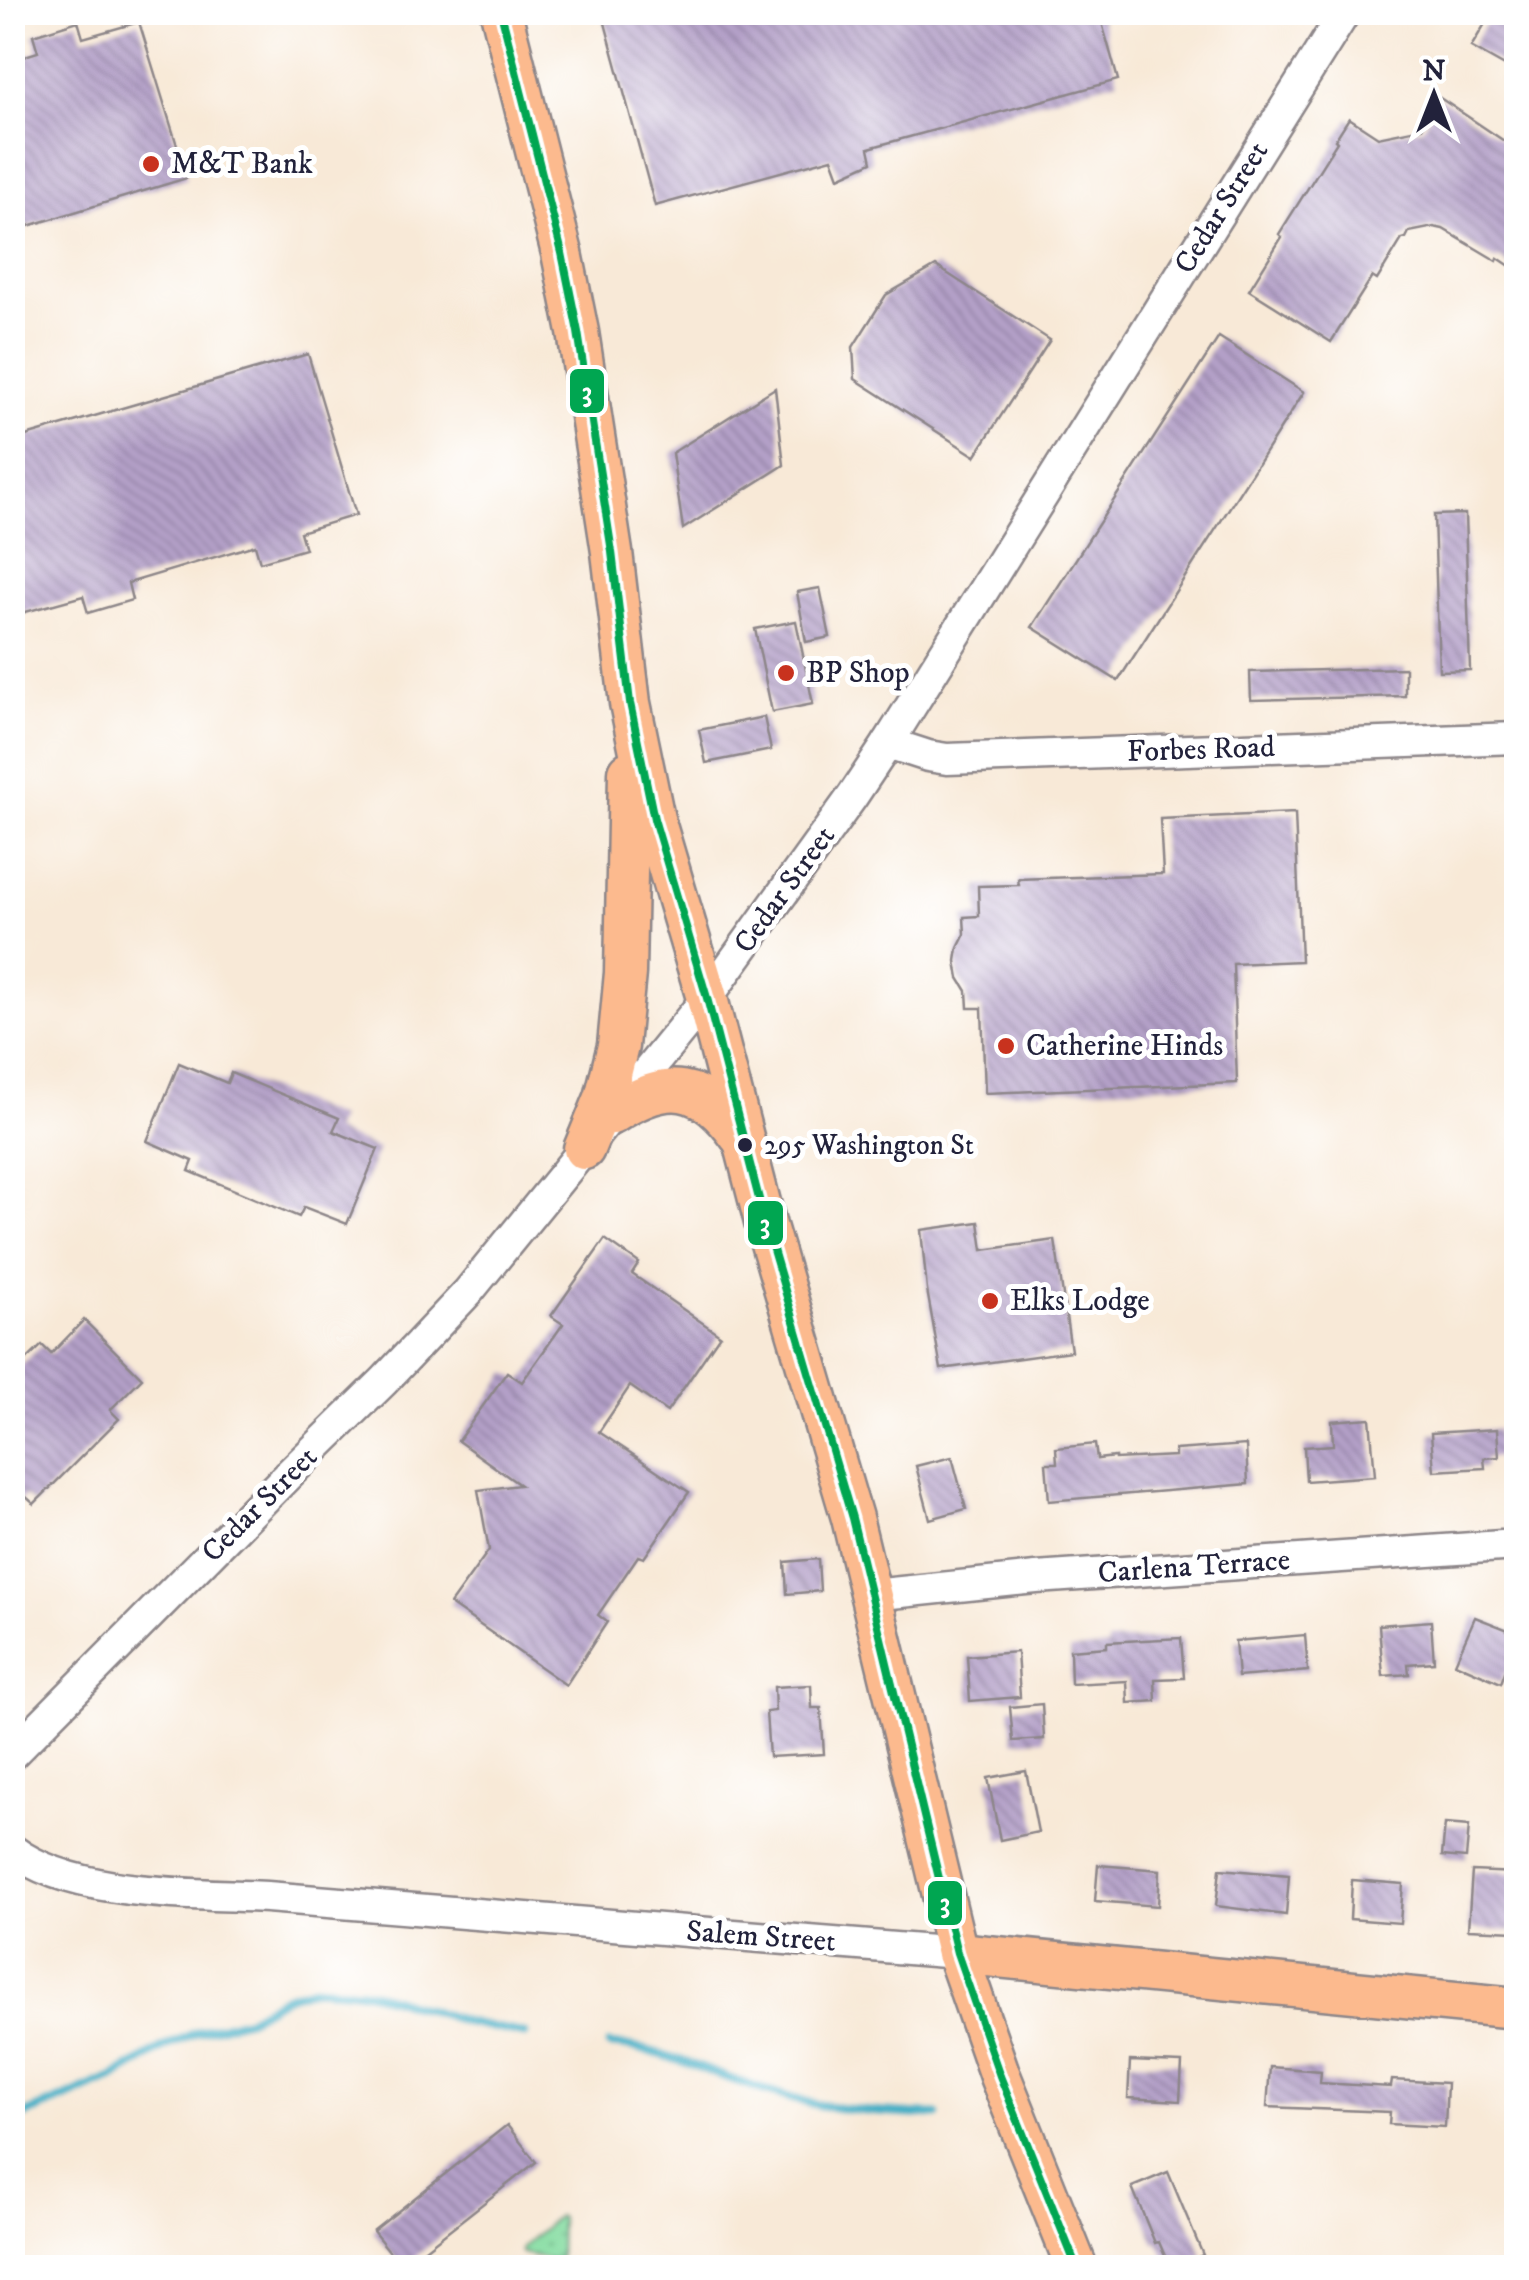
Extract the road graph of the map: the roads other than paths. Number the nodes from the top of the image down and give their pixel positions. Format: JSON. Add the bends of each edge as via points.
{"nodes":[{"id":1,"x":501,"y":12,"type":"edge"},
{"id":2,"x":1345,"y":12,"type":"edge"},
{"id":3,"x":630,"y":703,"type":"junction"},
{"id":4,"x":1516,"y":738,"type":"edge"},
{"id":5,"x":888,"y":743,"type":"junction"},
{"id":6,"x":707,"y":998,"type":"junction"},
{"id":7,"x":612,"y":1114,"type":"junction"},
{"id":8,"x":742,"y":1137,"type":"junction"},
{"id":9,"x":584,"y":1149,"type":"junction"},
{"id":10,"x":1516,"y":1545,"type":"edge"},
{"id":11,"x":872,"y":1595,"type":"junction"},
{"id":12,"x":12,"y":1754,"type":"edge"},
{"id":13,"x":12,"y":1850,"type":"edge"},
{"id":14,"x":957,"y":1953,"type":"junction"},
{"id":15,"x":1516,"y":2008,"type":"edge"},
{"id":16,"x":1077,"y":2268,"type":"edge"}],
"edges":[{"from":1,"to":3,"type":"main road","via":[[578,332]]},
{"from":2,"to":5,"type":"street","name":"Cedar Street"},
{"from":3,"to":6,"type":"main road","via":[[661,845]]},
{"from":3,"to":9,"type":"main road","via":[[623,1004],[610,1078]]},
{"from":4,"to":5,"type":"street","name":"Forbes Road","via":[[947,759]]},
{"from":5,"to":6,"type":"street","name":"Cedar Street"},
{"from":6,"to":7,"type":"street","name":"Cedar Street"},
{"from":6,"to":8,"type":"main road"},
{"from":7,"to":8,"type":"main road","via":[[660,1090],[683,1091],[715,1106]]},
{"from":7,"to":9,"type":"street","name":"Cedar Street"},
{"from":8,"to":11,"type":"main road"},
{"from":9,"to":12,"type":"street","name":"Cedar Street","via":[[468,1292]]},
{"from":10,"to":11,"type":"street","name":"Carlena Terrace"},
{"from":11,"to":14,"type":"main road"},
{"from":13,"to":14,"type":"street","name":"Salem Street","via":[[73,1878],[161,1891]]},
{"from":14,"to":15,"type":"main road","name":"Salem Street"},
{"from":14,"to":16,"type":"main road"}]}
